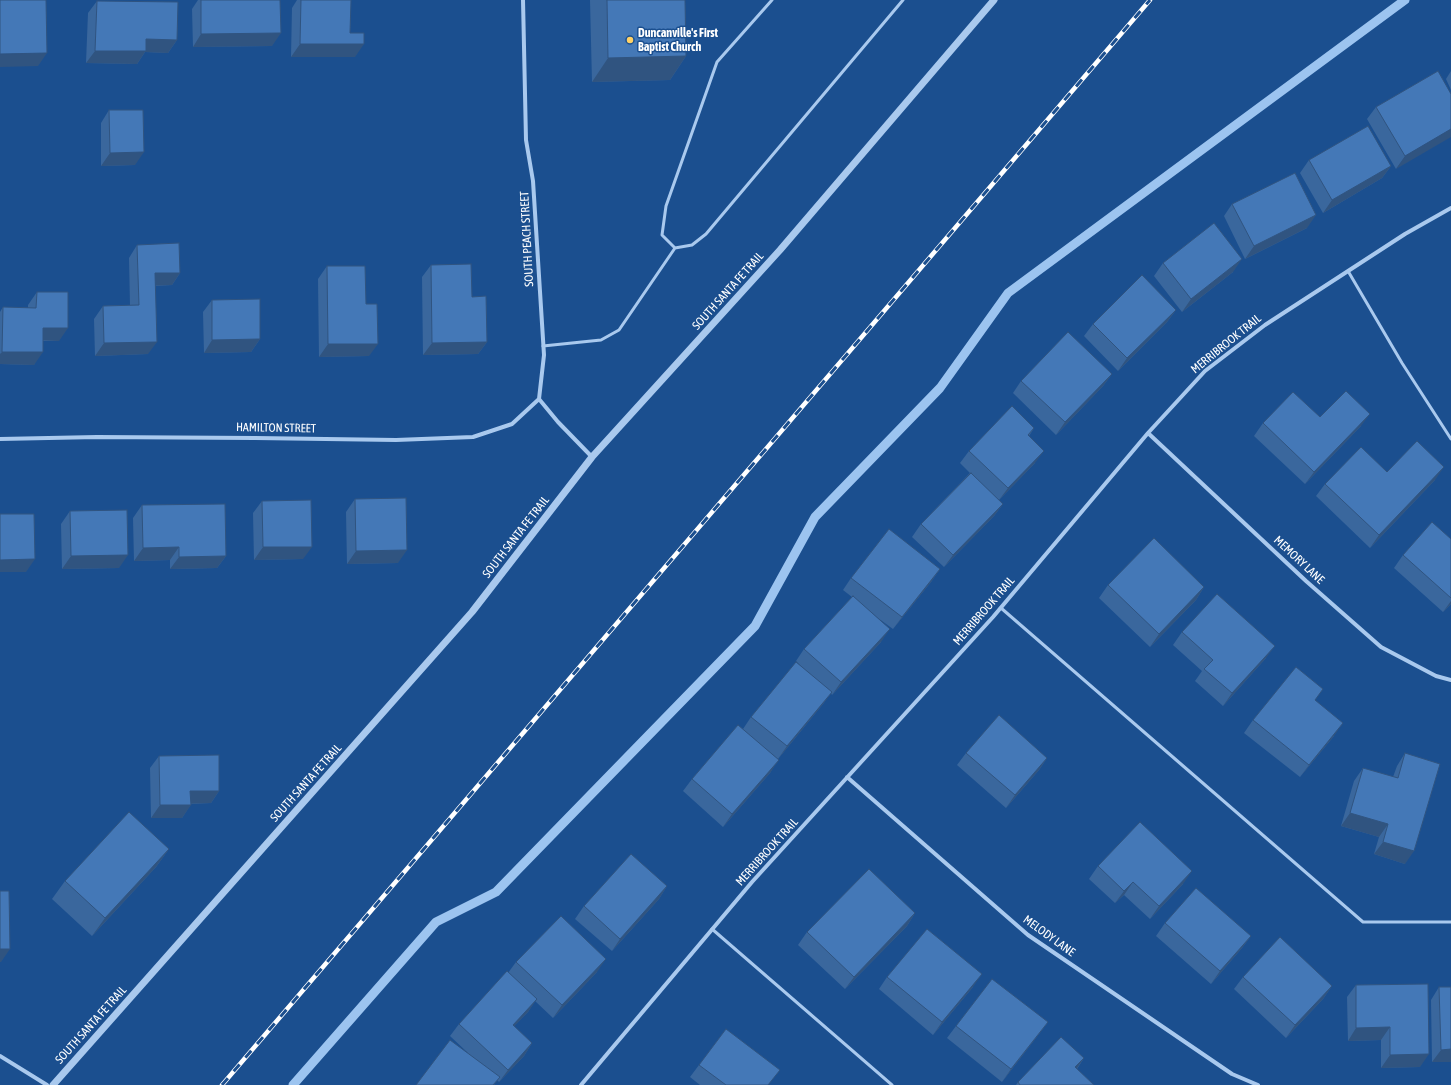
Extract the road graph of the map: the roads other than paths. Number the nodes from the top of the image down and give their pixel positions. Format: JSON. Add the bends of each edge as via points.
{"nodes":[{"id":1,"x":523,"y":0,"type":"edge"},
{"id":2,"x":772,"y":0,"type":"edge"},
{"id":3,"x":903,"y":0,"type":"edge"},
{"id":4,"x":994,"y":0,"type":"edge"},
{"id":5,"x":1451,"y":208,"type":"edge"},
{"id":6,"x":675,"y":248,"type":"junction"},
{"id":7,"x":1348,"y":271,"type":"junction"},
{"id":8,"x":543,"y":346,"type":"junction"},
{"id":9,"x":539,"y":399,"type":"junction"},
{"id":10,"x":1148,"y":433,"type":"junction"},
{"id":11,"x":0,"y":439,"type":"edge"},
{"id":12,"x":1451,"y":439,"type":"edge"},
{"id":13,"x":592,"y":457,"type":"junction"},
{"id":14,"x":1001,"y":608,"type":"junction"},
{"id":15,"x":1451,"y":680,"type":"edge"},
{"id":16,"x":847,"y":777,"type":"junction"},
{"id":17,"x":1451,"y":922,"type":"edge"},
{"id":18,"x":712,"y":930,"type":"junction"},
{"id":19,"x":0,"y":1056,"type":"edge"},
{"id":20,"x":47,"y":1085,"type":"edge"},
{"id":21,"x":53,"y":1085,"type":"edge"},
{"id":22,"x":581,"y":1085,"type":"edge"},
{"id":23,"x":892,"y":1085,"type":"edge"},
{"id":24,"x":1258,"y":1085,"type":"edge"}],
"edges":[{"from":1,"to":8,"type":"street","name":"SOUTH PEACH STREET","via":[[526,140],[534,181]]},
{"from":2,"to":6,"type":"lane","via":[[717,62],[666,206],[662,235]]},
{"from":3,"to":6,"type":"lane","via":[[706,234],[692,245]]},
{"from":4,"to":13,"type":"street","name":"SOUTH SANTA FE TRAIL","via":[[780,250]]},
{"from":5,"to":7,"type":"street","name":"MERRIBROOK TRAIL"},
{"from":6,"to":8,"type":"lane","via":[[620,330],[601,340]]},
{"from":7,"to":10,"type":"street","name":"MERRIBROOK TRAIL","via":[[1265,325],[1205,371]]},
{"from":7,"to":12,"type":"lane","via":[[1402,363]]},
{"from":8,"to":9,"type":"street","name":"SOUTH PEACH STREET"},
{"from":9,"to":11,"type":"street","name":"HAMILTON STREET","via":[[512,424],[473,436],[396,440],[121,437]]},
{"from":9,"to":13,"type":"street"},
{"from":10,"to":14,"type":"street","name":"MERRIBROOK TRAIL"},
{"from":10,"to":15,"type":"street","name":"MEMORY LANE","via":[[1306,581],[1381,647],[1436,676]]},
{"from":13,"to":21,"type":"street","name":"SOUTH SANTA FE TRAIL","via":[[472,612]]},
{"from":14,"to":16,"type":"street","name":"MERRIBROOK TRAIL"},
{"from":14,"to":17,"type":"lane","via":[[1363,922]]},
{"from":16,"to":18,"type":"street","name":"MERRIBROOK TRAIL"},
{"from":16,"to":24,"type":"street","name":"MELODY LANE","via":[[1028,935],[1232,1074]]},
{"from":18,"to":22,"type":"street","name":"MERRIBROOK TRAIL"},
{"from":18,"to":23,"type":"lane"},
{"from":19,"to":20,"type":"street"}]}
